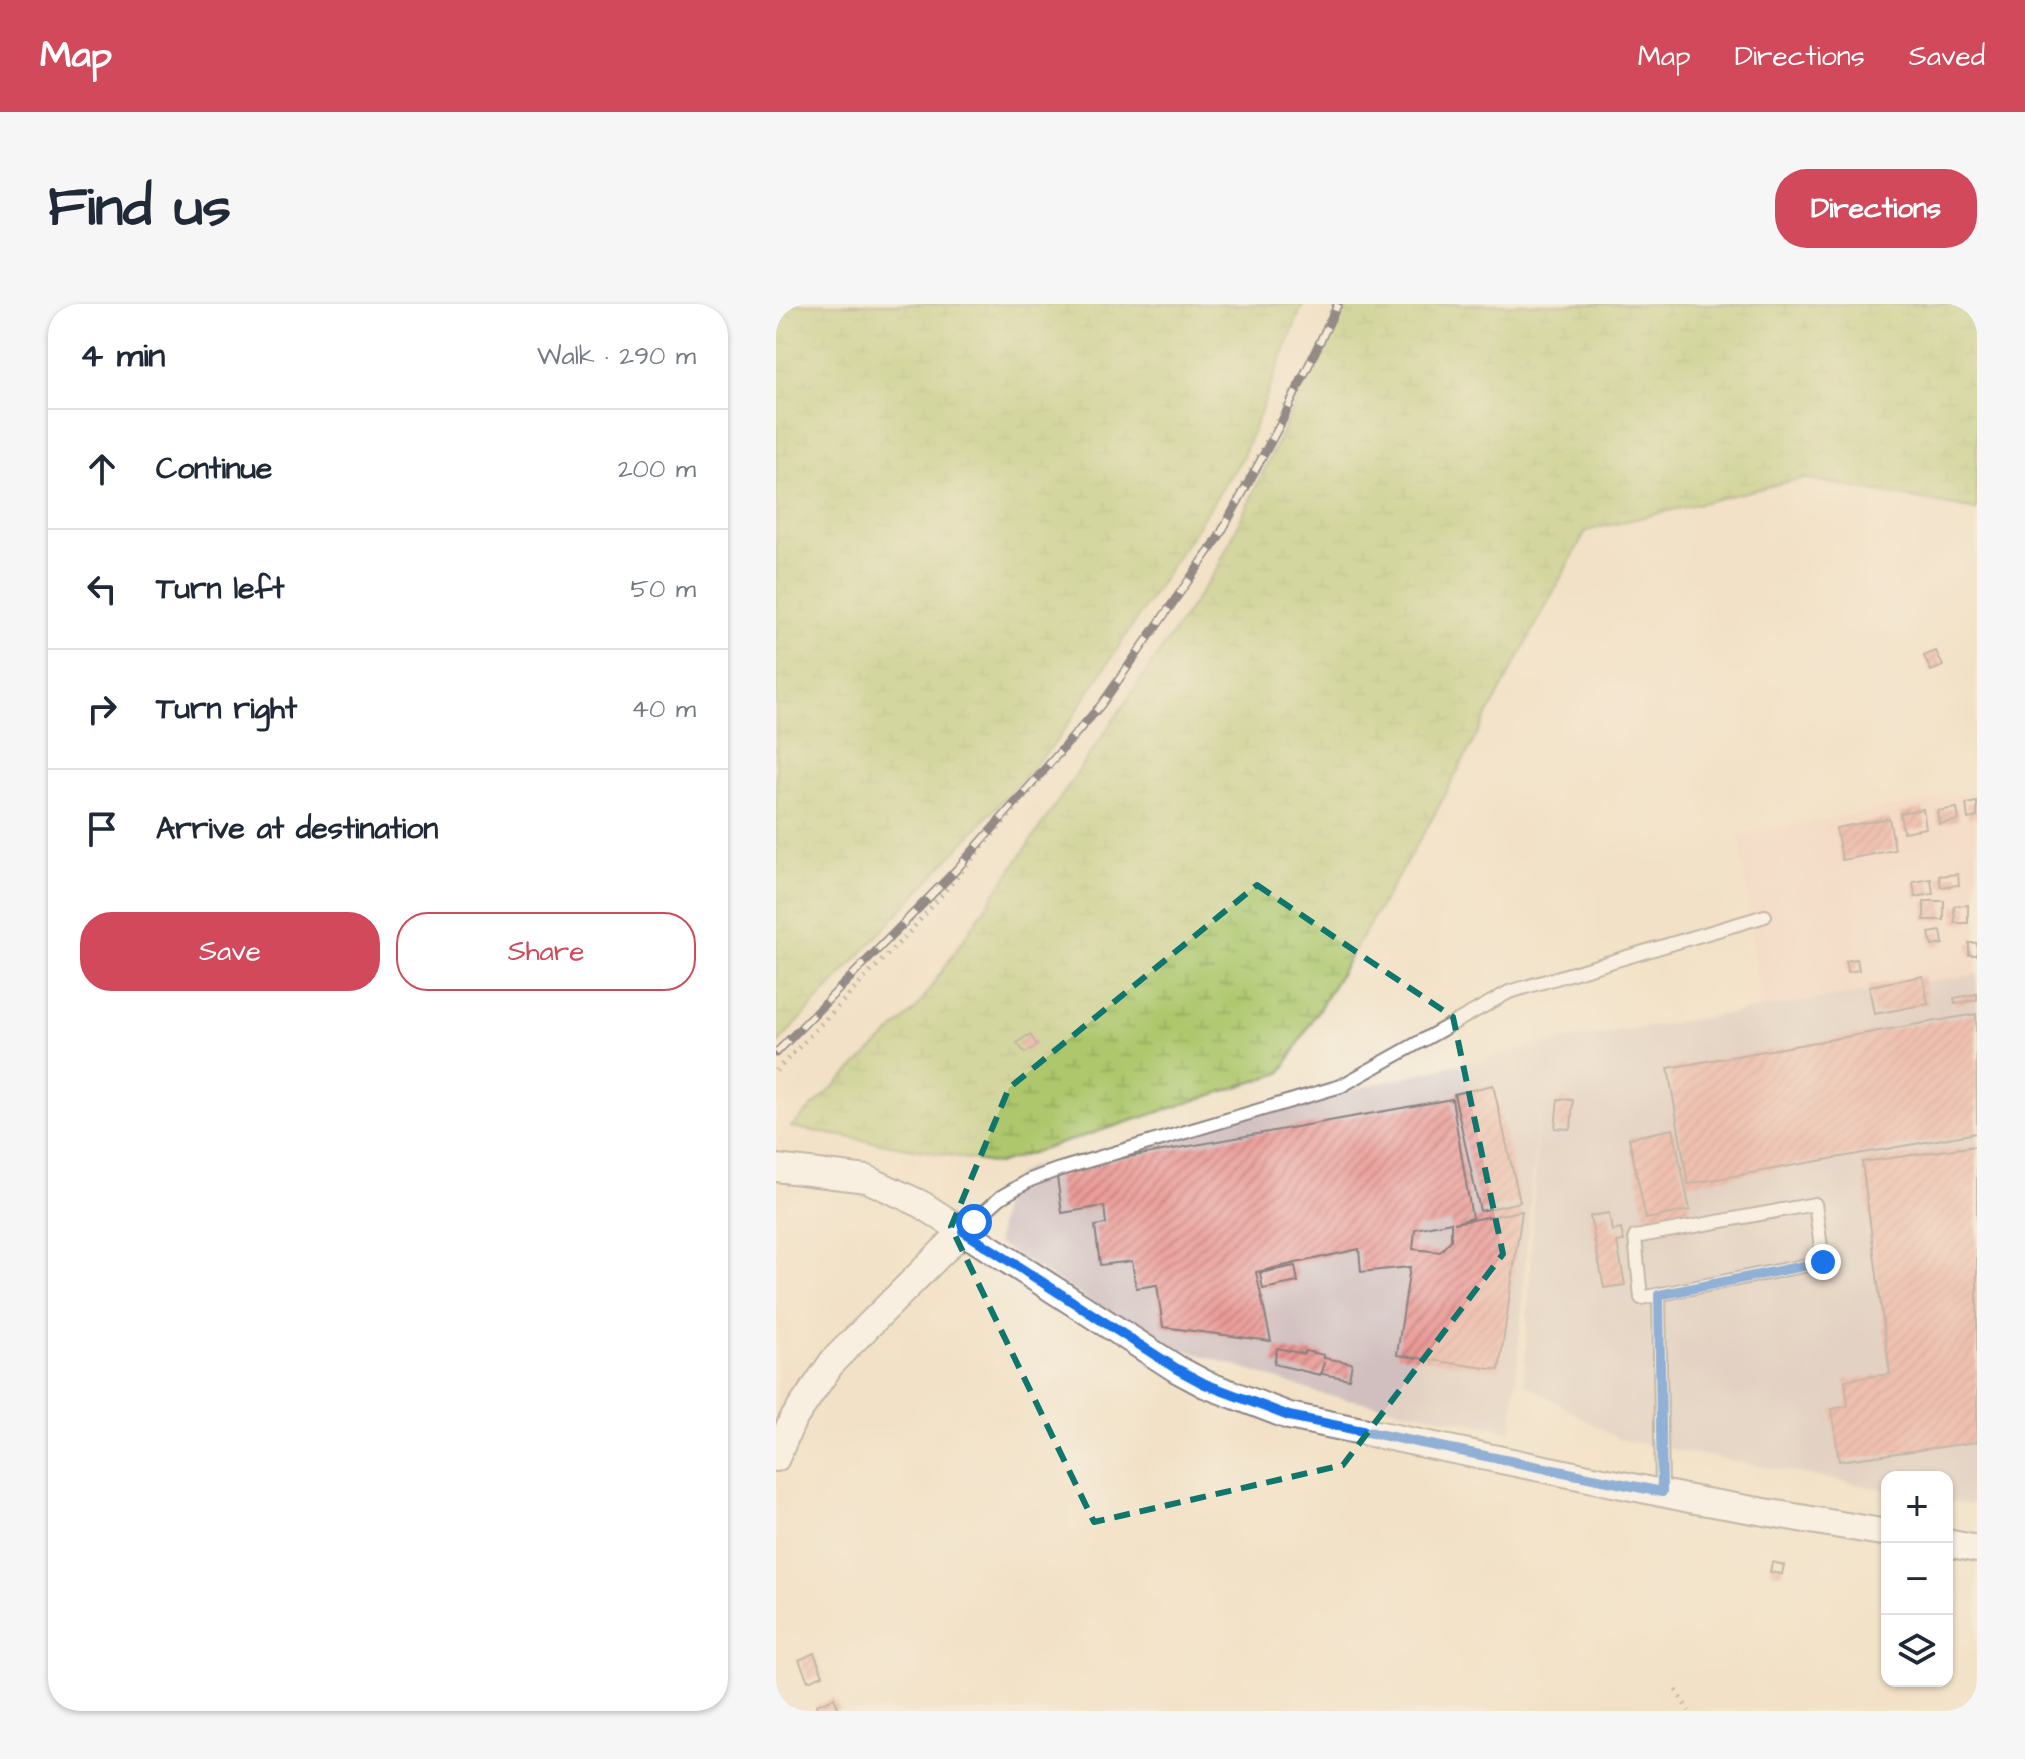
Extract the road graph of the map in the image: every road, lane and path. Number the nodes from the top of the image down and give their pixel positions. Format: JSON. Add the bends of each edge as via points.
{"nodes":[{"id":1,"x":1334,"y":304,"type":"edge"},
{"id":2,"x":1765,"y":916,"type":"dead end"},
{"id":3,"x":776,"y":1071,"type":"edge"},
{"id":4,"x":776,"y":1168,"type":"edge"},
{"id":5,"x":963,"y":1231,"type":"junction"},
{"id":6,"x":1659,"y":1295,"type":"junction"},
{"id":7,"x":776,"y":1458,"type":"edge"},
{"id":8,"x":1662,"y":1492,"type":"junction"},
{"id":9,"x":1881,"y":1532,"type":"edge"},
{"id":10,"x":1953,"y":1544,"type":"edge"},
{"id":11,"x":1977,"y":1549,"type":"edge"},
{"id":12,"x":1676,"y":1690,"type":"dead end"},
{"id":13,"x":776,"y":1698,"type":"edge"},
{"id":14,"x":785,"y":1711,"type":"edge"},
{"id":15,"x":1689,"y":1711,"type":"edge"}],
"edges":[{"from":1,"to":3,"type":"path","via":[[1222,526],[1092,719],[914,927]]},
{"from":2,"to":5,"type":"lane","via":[[1509,992],[1341,1086],[1030,1180],[1001,1197]]},
{"from":4,"to":5,"type":"street","via":[[867,1179]]},
{"from":5,"to":7,"type":"street","via":[[833,1361],[792,1421]]},
{"from":5,"to":8,"type":"street","via":[[1177,1369],[1289,1416]]},
{"from":6,"to":6,"type":"lane","via":[[1641,1298],[1635,1237],[1815,1204],[1823,1262]]},
{"from":6,"to":8,"type":"lane"},
{"from":8,"to":9,"type":"street"},
{"from":10,"to":11,"type":"street"},
{"from":12,"to":15,"type":"path"},
{"from":13,"to":14,"type":"path"}]}
